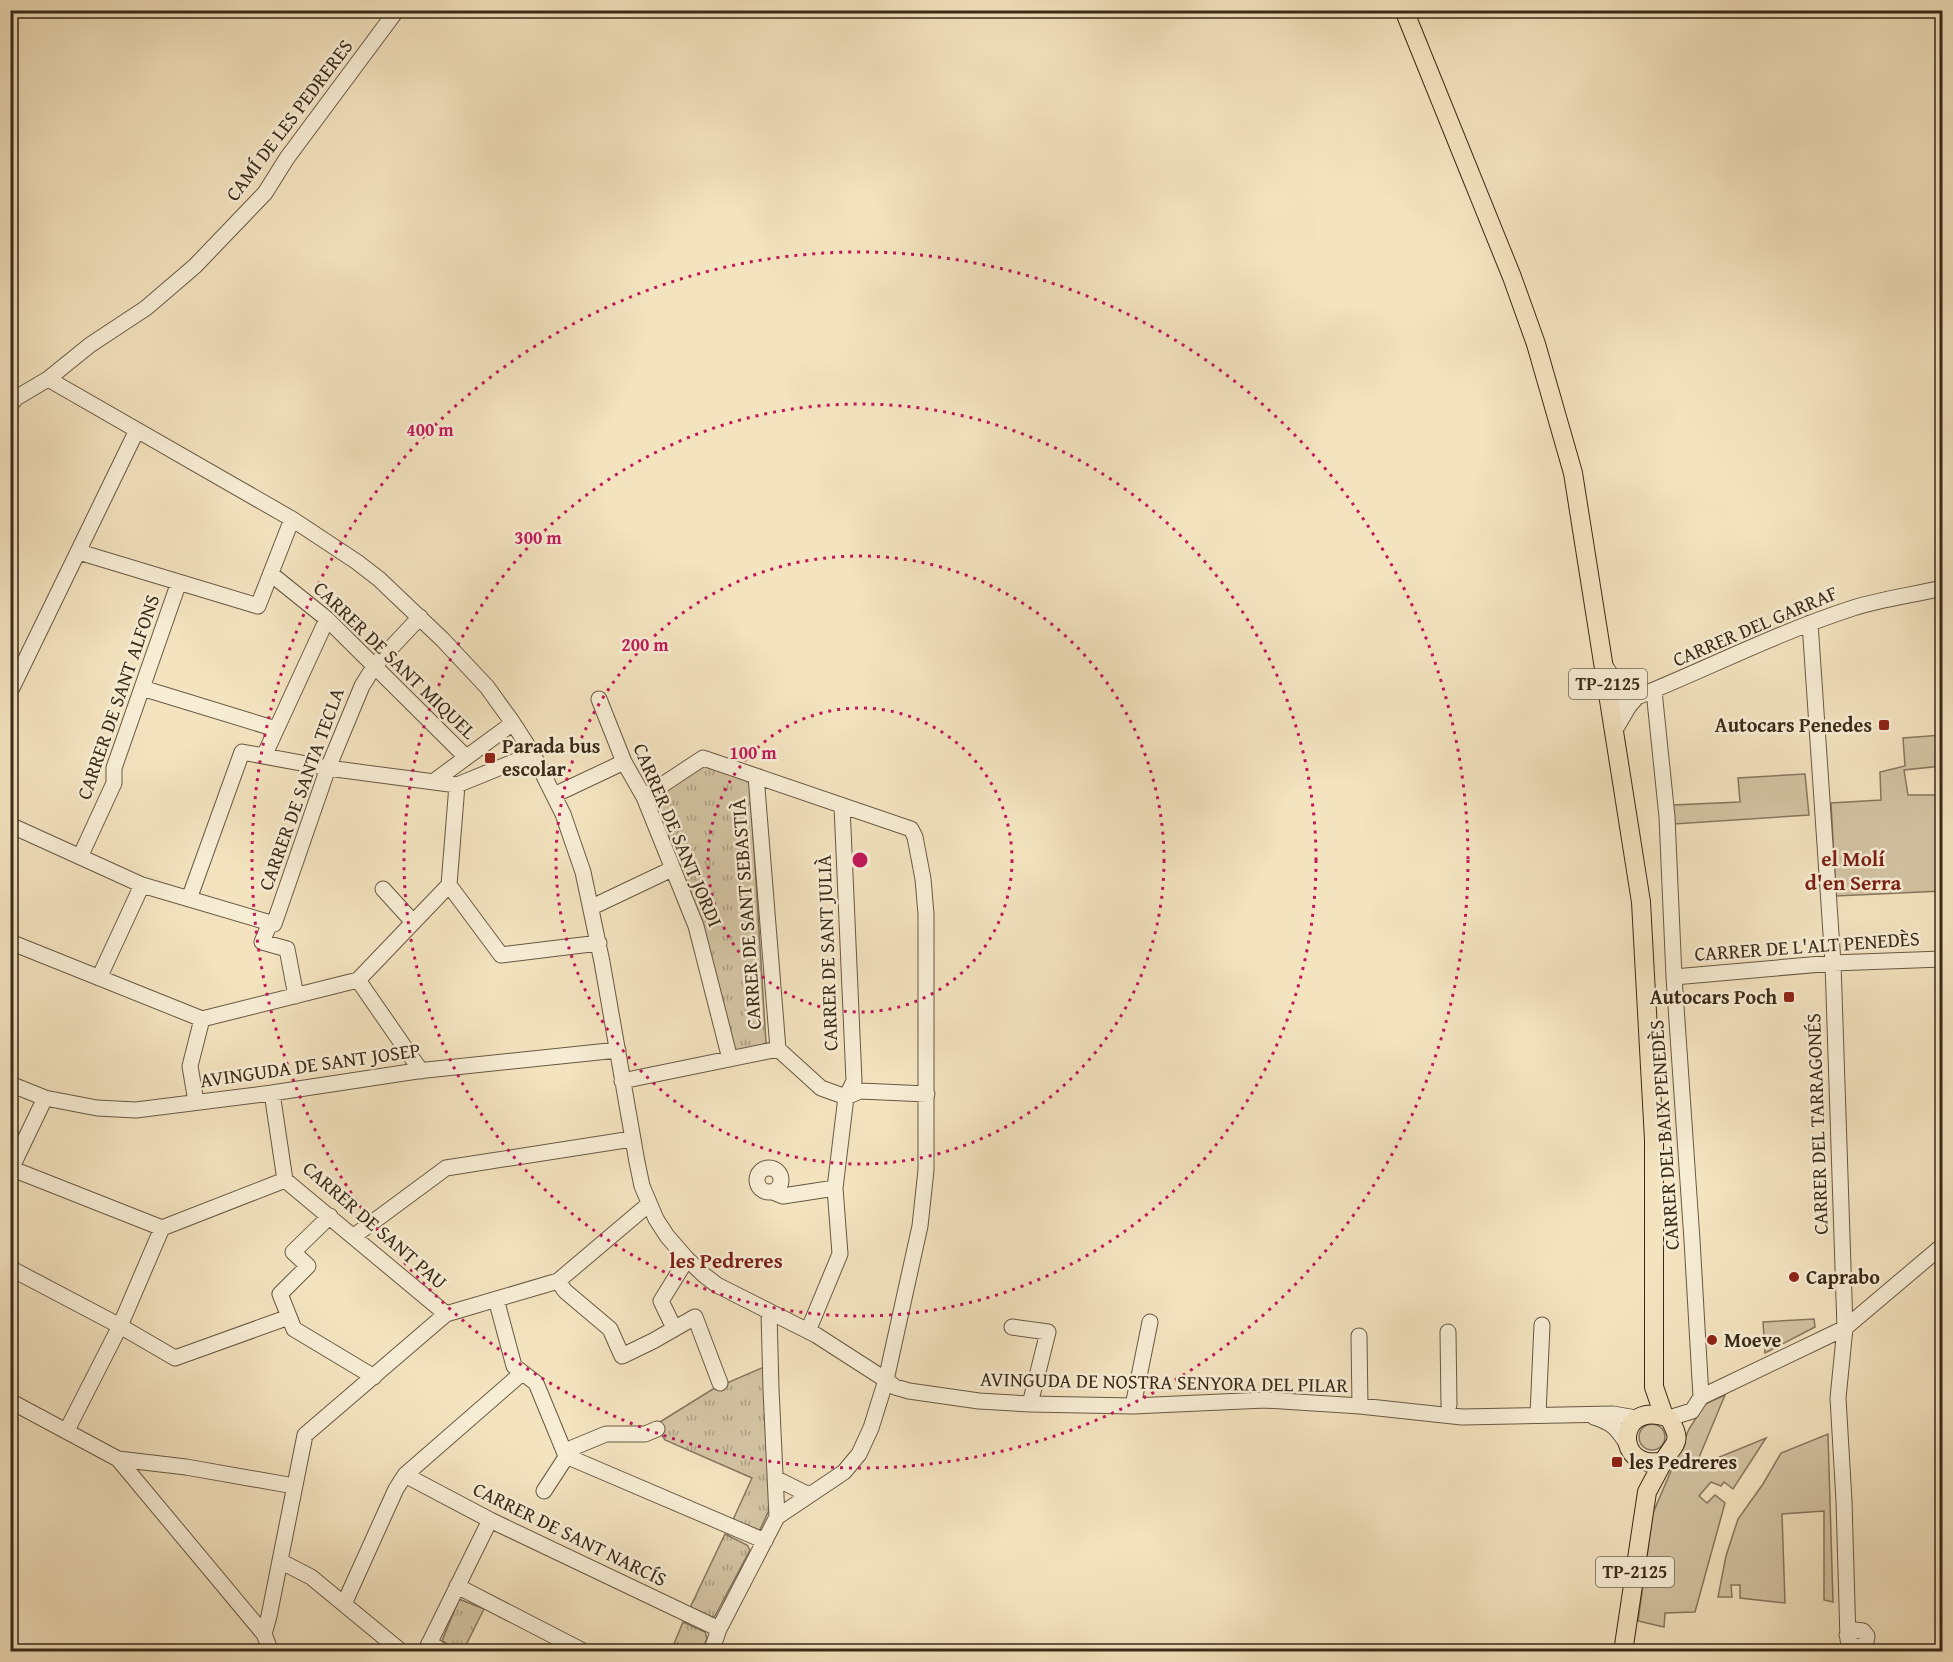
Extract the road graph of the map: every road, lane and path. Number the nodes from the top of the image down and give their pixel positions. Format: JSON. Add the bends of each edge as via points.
{"nodes":[{"id":1,"x":397,"y":10,"type":"edge"},
{"id":2,"x":1404,"y":10,"type":"edge"},
{"id":3,"x":48,"y":379,"type":"junction"},
{"id":4,"x":10,"y":406,"type":"edge"},
{"id":5,"x":137,"y":430,"type":"junction"},
{"id":6,"x":292,"y":519,"type":"junction"},
{"id":7,"x":79,"y":552,"type":"junction"},
{"id":8,"x":271,"y":574,"type":"junction"},
{"id":9,"x":179,"y":582,"type":"junction"},
{"id":10,"x":1942,"y":588,"type":"edge"},
{"id":11,"x":420,"y":617,"type":"junction"},
{"id":12,"x":327,"y":619,"type":"junction"},
{"id":13,"x":1810,"y":623,"type":"junction"},
{"id":14,"x":375,"y":664,"type":"junction"},
{"id":15,"x":1605,"y":666,"type":"junction"},
{"id":16,"x":142,"y":688,"type":"junction"},
{"id":17,"x":1654,"y":691,"type":"junction"},
{"id":18,"x":10,"y":692,"type":"edge"},
{"id":19,"x":1635,"y":698,"type":"junction"},
{"id":20,"x":598,"y":699,"type":"dead end"},
{"id":21,"x":1612,"y":707,"type":"junction"},
{"id":22,"x":513,"y":723,"type":"junction"},
{"id":23,"x":276,"y":729,"type":"junction"},
{"id":24,"x":1615,"y":730,"type":"junction"},
{"id":25,"x":533,"y":754,"type":"junction"},
{"id":26,"x":264,"y":756,"type":"junction"},
{"id":27,"x":466,"y":757,"type":"junction"},
{"id":28,"x":624,"y":762,"type":"junction"},
{"id":29,"x":328,"y":768,"type":"junction"},
{"id":30,"x":756,"y":776,"type":"junction"},
{"id":31,"x":433,"y":782,"type":"junction"},
{"id":32,"x":457,"y":785,"type":"junction"},
{"id":33,"x":554,"y":795,"type":"junction"},
{"id":34,"x":644,"y":797,"type":"junction"},
{"id":35,"x":842,"y":806,"type":"junction"},
{"id":36,"x":10,"y":825,"type":"edge"},
{"id":37,"x":80,"y":857,"type":"junction"},
{"id":38,"x":672,"y":869,"type":"junction"},
{"id":39,"x":142,"y":885,"type":"junction"},
{"id":40,"x":448,"y":885,"type":"junction"},
{"id":41,"x":383,"y":889,"type":"dead end"},
{"id":42,"x":189,"y":899,"type":"junction"},
{"id":43,"x":592,"y":907,"type":"junction"},
{"id":44,"x":413,"y":922,"type":"junction"},
{"id":45,"x":272,"y":923,"type":"junction"},
{"id":46,"x":10,"y":942,"type":"edge"},
{"id":47,"x":599,"y":943,"type":"junction"},
{"id":48,"x":1942,"y":959,"type":"edge"},
{"id":49,"x":1833,"y":963,"type":"junction"},
{"id":50,"x":1674,"y":977,"type":"junction"},
{"id":51,"x":99,"y":978,"type":"junction"},
{"id":52,"x":358,"y":980,"type":"junction"},
{"id":53,"x":296,"y":996,"type":"junction"},
{"id":54,"x":201,"y":1019,"type":"junction"},
{"id":55,"x":778,"y":1049,"type":"junction"},
{"id":56,"x":618,"y":1050,"type":"junction"},
{"id":57,"x":730,"y":1059,"type":"junction"},
{"id":58,"x":421,"y":1071,"type":"junction"},
{"id":59,"x":622,"y":1081,"type":"junction"},
{"id":60,"x":10,"y":1084,"type":"edge"},
{"id":61,"x":272,"y":1093,"type":"junction"},
{"id":62,"x":927,"y":1094,"type":"junction"},
{"id":63,"x":846,"y":1097,"type":"junction"},
{"id":64,"x":45,"y":1098,"type":"junction"},
{"id":65,"x":196,"y":1102,"type":"junction"},
{"id":66,"x":632,"y":1139,"type":"junction"},
{"id":67,"x":11,"y":1168,"type":"edge"},
{"id":68,"x":285,"y":1180,"type":"junction"},
{"id":69,"x":835,"y":1188,"type":"junction"},
{"id":70,"x":778,"y":1192,"type":"dead end"},
{"id":71,"x":649,"y":1204,"type":"junction"},
{"id":72,"x":330,"y":1216,"type":"junction"},
{"id":73,"x":162,"y":1228,"type":"junction"},
{"id":74,"x":354,"y":1236,"type":"junction"},
{"id":75,"x":1942,"y":1246,"type":"edge"},
{"id":76,"x":687,"y":1259,"type":"junction"},
{"id":77,"x":10,"y":1268,"type":"edge"},
{"id":78,"x":558,"y":1281,"type":"junction"},
{"id":79,"x":496,"y":1299,"type":"junction"},
{"id":80,"x":769,"y":1312,"type":"junction"},
{"id":81,"x":446,"y":1314,"type":"junction"},
{"id":82,"x":289,"y":1317,"type":"junction"},
{"id":83,"x":1149,"y":1322,"type":"dead end"},
{"id":84,"x":1542,"y":1325,"type":"dead end"},
{"id":85,"x":120,"y":1326,"type":"junction"},
{"id":86,"x":674,"y":1328,"type":"junction"},
{"id":87,"x":1011,"y":1328,"type":"dead end"},
{"id":88,"x":1845,"y":1328,"type":"junction"},
{"id":89,"x":808,"y":1331,"type":"junction"},
{"id":90,"x":1448,"y":1332,"type":"dead end"},
{"id":91,"x":1359,"y":1336,"type":"dead end"},
{"id":92,"x":522,"y":1373,"type":"junction"},
{"id":93,"x":374,"y":1377,"type":"junction"},
{"id":94,"x":886,"y":1380,"type":"junction"},
{"id":95,"x":720,"y":1383,"type":"dead end"},
{"id":96,"x":1654,"y":1387,"type":"junction"},
{"id":97,"x":1701,"y":1397,"type":"junction"},
{"id":98,"x":10,"y":1401,"type":"edge"},
{"id":99,"x":1030,"y":1404,"type":"junction"},
{"id":100,"x":1449,"y":1405,"type":"junction"},
{"id":101,"x":1133,"y":1406,"type":"junction"},
{"id":102,"x":1360,"y":1406,"type":"junction"},
{"id":103,"x":1687,"y":1411,"type":"junction"},
{"id":104,"x":1538,"y":1414,"type":"junction"},
{"id":105,"x":1586,"y":1414,"type":"junction"},
{"id":106,"x":1640,"y":1416,"type":"junction"},
{"id":107,"x":1666,"y":1417,"type":"junction"},
{"id":108,"x":657,"y":1429,"type":"dead end"},
{"id":109,"x":67,"y":1430,"type":"junction"},
{"id":110,"x":1676,"y":1441,"type":"junction"},
{"id":111,"x":1631,"y":1450,"type":"junction"},
{"id":112,"x":566,"y":1456,"type":"junction"},
{"id":113,"x":118,"y":1459,"type":"junction"},
{"id":114,"x":1663,"y":1462,"type":"junction"},
{"id":115,"x":405,"y":1475,"type":"junction"},
{"id":116,"x":775,"y":1478,"type":"junction"},
{"id":117,"x":294,"y":1486,"type":"junction"},
{"id":118,"x":544,"y":1491,"type":"dead end"},
{"id":119,"x":1647,"y":1492,"type":"junction"},
{"id":120,"x":809,"y":1495,"type":"junction"},
{"id":121,"x":777,"y":1517,"type":"junction"},
{"id":122,"x":490,"y":1521,"type":"junction"},
{"id":123,"x":765,"y":1540,"type":"junction"},
{"id":124,"x":280,"y":1561,"type":"junction"},
{"id":125,"x":458,"y":1586,"type":"junction"},
{"id":126,"x":344,"y":1604,"type":"junction"},
{"id":127,"x":1848,"y":1628,"type":"dead end"},
{"id":128,"x":719,"y":1629,"type":"junction"},
{"id":129,"x":264,"y":1634,"type":"junction"},
{"id":130,"x":427,"y":1647,"type":"edge"},
{"id":131,"x":400,"y":1651,"type":"edge"},
{"id":132,"x":271,"y":1652,"type":"edge"},
{"id":133,"x":444,"y":1652,"type":"edge"},
{"id":134,"x":585,"y":1652,"type":"edge"},
{"id":135,"x":711,"y":1652,"type":"edge"},
{"id":136,"x":1623,"y":1652,"type":"edge"}],
"edges":[{"from":1,"to":3,"type":"street","name":"CAMÍ DE LES PEDRERES","via":[[265,193],[195,266],[146,308]]},
{"from":2,"to":15,"type":"main road","number":"TP-2125","via":[[1536,344],[1573,473]]},
{"from":3,"to":4,"type":"street","name":"CAMÍ DE LES PEDRERES","via":[[16,398]]},
{"from":3,"to":5,"type":"street","name":"AVINGUDA DE NOSTRA SENYORA DEL PILAR"},
{"from":5,"to":6,"type":"street","name":"AVINGUDA DE NOSTRA SENYORA DEL PILAR"},
{"from":5,"to":7,"type":"street"},
{"from":6,"to":8,"type":"street"},
{"from":6,"to":11,"type":"street","name":"AVINGUDA DE NOSTRA SENYORA DEL PILAR","via":[[357,562]]},
{"from":7,"to":9,"type":"street"},
{"from":7,"to":18,"type":"street"},
{"from":8,"to":9,"type":"street","via":[[258,606]]},
{"from":8,"to":12,"type":"street","name":"CARRER DE SANT MIQUEL"},
{"from":9,"to":16,"type":"street","name":"CARRER DE SANT ALFONS"},
{"from":10,"to":13,"type":"street","name":"CARRER DEL GARRAF","via":[[1856,607]]},
{"from":11,"to":14,"type":"street","name":"CARRER DE SANTA TECLA"},
{"from":11,"to":22,"type":"street","name":"AVINGUDA DE NOSTRA SENYORA DEL PILAR","via":[[466,663]]},
{"from":12,"to":14,"type":"street","name":"CARRER DE SANT MIQUEL"},
{"from":12,"to":23,"type":"street"},
{"from":13,"to":17,"type":"street","name":"CARRER DEL GARRAF"},
{"from":13,"to":49,"type":"street","name":"CARRER DEL TARRAGONÉS"},
{"from":14,"to":27,"type":"street","name":"CARRER DE SANT MIQUEL"},
{"from":14,"to":29,"type":"street","name":"CARRER DE SANTA TECLA"},
{"from":15,"to":19,"type":"street","via":[[1617,684]]},
{"from":15,"to":21,"type":"main road","number":"TP-2125"},
{"from":16,"to":23,"type":"street"},
{"from":16,"to":37,"type":"street","name":"CARRER DE SANT ALFONS","via":[[114,768],[114,783]]},
{"from":17,"to":19,"type":"street","name":"CARRER DEL GARRAF"},
{"from":17,"to":50,"type":"street","name":"CARRER DEL BAIX PENEDÈS","via":[[1667,817]]},
{"from":19,"to":21,"type":"street","name":"CARRER DEL GARRAF"},
{"from":19,"to":24,"type":"street"},
{"from":20,"to":28,"type":"street","name":"CARRER DE SANT JORDI"},
{"from":21,"to":24,"type":"main road","number":"TP-2125"},
{"from":22,"to":25,"type":"street","name":"AVINGUDA DE NOSTRA SENYORA DEL PILAR"},
{"from":22,"to":27,"type":"street"},
{"from":23,"to":26,"type":"street"},
{"from":24,"to":96,"type":"main road","number":"TP-2125","via":[[1641,902],[1654,1140]]},
{"from":25,"to":32,"type":"street"},
{"from":25,"to":33,"type":"street","name":"AVINGUDA DE NOSTRA SENYORA DEL PILAR"},
{"from":26,"to":29,"type":"street"},
{"from":26,"to":42,"type":"street","via":[[242,752]]},
{"from":27,"to":31,"type":"street"},
{"from":28,"to":33,"type":"street"},
{"from":28,"to":34,"type":"street","name":"CARRER DE SANT JORDI"},
{"from":29,"to":31,"type":"street"},
{"from":29,"to":45,"type":"street","name":"CARRER DE SANTA TECLA"},
{"from":30,"to":34,"type":"street","via":[[703,758]]},
{"from":30,"to":35,"type":"street"},
{"from":30,"to":55,"type":"street","name":"CARRER DE SANT SEBASTIÀ"},
{"from":31,"to":32,"type":"street"},
{"from":32,"to":40,"type":"street"},
{"from":33,"to":43,"type":"street","name":"AVINGUDA DE NOSTRA SENYORA DEL PILAR"},
{"from":34,"to":38,"type":"street","name":"CARRER DE SANT JORDI"},
{"from":35,"to":62,"type":"street","via":[[911,829],[915,837],[926,895]]},
{"from":35,"to":63,"type":"street","name":"CARRER DE SANT JULIÀ","via":[[854,1081]]},
{"from":36,"to":37,"type":"street"},
{"from":37,"to":39,"type":"street"},
{"from":38,"to":43,"type":"street"},
{"from":38,"to":57,"type":"street","name":"CARRER DE SANT JORDI","via":[[696,926]]},
{"from":39,"to":42,"type":"street"},
{"from":39,"to":51,"type":"street"},
{"from":40,"to":44,"type":"street"},
{"from":40,"to":47,"type":"street","via":[[501,955]]},
{"from":41,"to":44,"type":"street"},
{"from":42,"to":45,"type":"street"},
{"from":43,"to":47,"type":"street","name":"AVINGUDA DE NOSTRA SENYORA DEL PILAR"},
{"from":44,"to":52,"type":"street"},
{"from":45,"to":53,"type":"street","name":"CARRER DE SANTA TECLA","via":[[262,942],[287,949]]},
{"from":46,"to":51,"type":"street"},
{"from":47,"to":56,"type":"street","name":"AVINGUDA DE NOSTRA SENYORA DEL PILAR"},
{"from":48,"to":49,"type":"street","name":"CARRER DE L'ALT PENEDÈS"},
{"from":49,"to":50,"type":"street","name":"CARRER DE L'ALT PENEDÈS"},
{"from":49,"to":88,"type":"street","name":"CARRER DEL TARRAGONÉS"},
{"from":50,"to":97,"type":"street","name":"CARRER DEL BAIX PENEDÈS"},
{"from":51,"to":54,"type":"street"},
{"from":52,"to":53,"type":"street"},
{"from":52,"to":58,"type":"street"},
{"from":53,"to":54,"type":"street"},
{"from":54,"to":65,"type":"street","via":[[190,1066]]},
{"from":55,"to":57,"type":"street"},
{"from":55,"to":63,"type":"street","via":[[822,1088]]},
{"from":56,"to":58,"type":"street","name":"AVINGUDA DE SANT JOSEP"},
{"from":56,"to":59,"type":"street","name":"AVINGUDA DE NOSTRA SENYORA DEL PILAR"},
{"from":57,"to":59,"type":"street"},
{"from":58,"to":61,"type":"street","name":"AVINGUDA DE SANT JOSEP"},
{"from":59,"to":66,"type":"street","name":"AVINGUDA DE NOSTRA SENYORA DEL PILAR"},
{"from":60,"to":64,"type":"street","name":"AVINGUDA DE SANT JOSEP"},
{"from":61,"to":65,"type":"street","name":"AVINGUDA DE SANT JOSEP"},
{"from":61,"to":68,"type":"street","name":"CARRER DE SANT PAU"},
{"from":62,"to":63,"type":"street","via":[[860,1091]]},
{"from":62,"to":94,"type":"street","via":[[926,1170],[920,1226]]},
{"from":63,"to":69,"type":"street","name":"CARRER DE SANT JULIÀ"},
{"from":64,"to":65,"type":"street","name":"AVINGUDA DE SANT JOSEP","via":[[97,1108],[136,1110]]},
{"from":64,"to":67,"type":"street"},
{"from":66,"to":71,"type":"street","name":"AVINGUDA DE NOSTRA SENYORA DEL PILAR"},
{"from":66,"to":74,"type":"street","via":[[446,1168]]},
{"from":67,"to":73,"type":"street"},
{"from":68,"to":72,"type":"street","name":"CARRER DE SANT PAU"},
{"from":68,"to":73,"type":"street"},
{"from":69,"to":70,"type":"street"},
{"from":69,"to":89,"type":"street","name":"CARRER DE SANT JULIÀ","via":[[840,1254]]},
{"from":71,"to":76,"type":"street","name":"AVINGUDA DE NOSTRA SENYORA DEL PILAR","via":[[667,1236]]},
{"from":71,"to":78,"type":"street"},
{"from":72,"to":74,"type":"street","name":"CARRER DE SANT PAU"},
{"from":72,"to":82,"type":"street","via":[[294,1252],[308,1266],[280,1294]]},
{"from":73,"to":85,"type":"street"},
{"from":74,"to":81,"type":"street","name":"CARRER DE SANT PAU"},
{"from":75,"to":88,"type":"street"},
{"from":76,"to":80,"type":"street","name":"AVINGUDA DE NOSTRA SENYORA DEL PILAR","via":[[717,1285]]},
{"from":76,"to":86,"type":"street","via":[[662,1301]]},
{"from":77,"to":85,"type":"street"},
{"from":78,"to":79,"type":"street"},
{"from":78,"to":86,"type":"street","via":[[610,1329],[622,1356]]},
{"from":79,"to":81,"type":"street"},
{"from":79,"to":92,"type":"street","via":[[514,1366]]},
{"from":80,"to":89,"type":"street","name":"AVINGUDA DE NOSTRA SENYORA DEL PILAR"},
{"from":80,"to":116,"type":"street"},
{"from":81,"to":93,"type":"street"},
{"from":82,"to":85,"type":"street","via":[[175,1358]]},
{"from":82,"to":93,"type":"street","via":[[294,1329]]},
{"from":83,"to":101,"type":"street"},
{"from":84,"to":104,"type":"street"},
{"from":85,"to":109,"type":"street"},
{"from":86,"to":95,"type":"street","via":[[695,1317]]},
{"from":87,"to":99,"type":"street","via":[[1048,1332]]},
{"from":88,"to":97,"type":"street"},
{"from":88,"to":127,"type":"street","name":"CARRER DEL TARRAGONÉS","via":[[1838,1398]]},
{"from":89,"to":94,"type":"street","name":"AVINGUDA DE NOSTRA SENYORA DEL PILAR"},
{"from":90,"to":100,"type":"street"},
{"from":91,"to":102,"type":"street"},
{"from":92,"to":112,"type":"street","via":[[536,1383]]},
{"from":92,"to":115,"type":"street"},
{"from":93,"to":117,"type":"street","via":[[305,1435]]},
{"from":94,"to":99,"type":"street","name":"AVINGUDA DE NOSTRA SENYORA DEL PILAR","via":[[909,1391]]},
{"from":94,"to":120,"type":"street","via":[[859,1454],[844,1472]]},
{"from":96,"to":106,"type":"main road","number":"TP-2125"},
{"from":96,"to":107,"type":"main road","number":"TP-2125"},
{"from":97,"to":103,"type":"street","via":[[1692,1411]]},
{"from":98,"to":109,"type":"street"},
{"from":99,"to":101,"type":"street","name":"AVINGUDA DE NOSTRA SENYORA DEL PILAR"},
{"from":100,"to":102,"type":"street","name":"AVINGUDA DE NOSTRA SENYORA DEL PILAR"},
{"from":100,"to":104,"type":"street","name":"AVINGUDA DE NOSTRA SENYORA DEL PILAR"},
{"from":101,"to":102,"type":"street","name":"AVINGUDA DE NOSTRA SENYORA DEL PILAR","via":[[1265,1400]]},
{"from":102,"to":104,"type":"street","name":"AVINGUDA DE NOSTRA SENYORA DEL PILAR","via":[[1462,1417]]},
{"from":103,"to":107,"type":"street"},
{"from":103,"to":110,"type":"street"},
{"from":104,"to":105,"type":"street","name":"AVINGUDA DE NOSTRA SENYORA DEL PILAR"},
{"from":105,"to":106,"type":"street","name":"AVINGUDA DE NOSTRA SENYORA DEL PILAR"},
{"from":105,"to":111,"type":"street","name":"AVINGUDA DE NOSTRA SENYORA DEL PILAR","via":[[1618,1429]]},
{"from":106,"to":107,"type":"main road","via":[[1654,1413]]},
{"from":106,"to":111,"type":"main road","number":"TP-2125","via":[[1628,1430]]},
{"from":107,"to":110,"type":"main road","number":"TP-2125","via":[[1675,1428]]},
{"from":108,"to":112,"type":"street","via":[[645,1434],[606,1434],[572,1448]]},
{"from":109,"to":113,"type":"street"},
{"from":110,"to":114,"type":"main road","number":"TP-2125"},
{"from":111,"to":114,"type":"main road","via":[[1646,1462]]},
{"from":111,"to":119,"type":"main road","number":"TP-2125"},
{"from":112,"to":118,"type":"street"},
{"from":112,"to":123,"type":"street"},
{"from":113,"to":117,"type":"street"},
{"from":113,"to":129,"type":"street"},
{"from":114,"to":119,"type":"main road","number":"TP-2125"},
{"from":115,"to":122,"type":"street","name":"CARRER DE SANT NARCÍS"},
{"from":115,"to":126,"type":"street"},
{"from":116,"to":120,"type":"street"},
{"from":116,"to":121,"type":"street"},
{"from":117,"to":124,"type":"street"},
{"from":119,"to":136,"type":"main road","number":"TP-2125"},
{"from":120,"to":121,"type":"street"},
{"from":121,"to":123,"type":"street"},
{"from":122,"to":125,"type":"street"},
{"from":122,"to":128,"type":"street","name":"CARRER DE SANT NARCÍS"},
{"from":123,"to":128,"type":"street"},
{"from":124,"to":126,"type":"street","via":[[311,1576]]},
{"from":124,"to":129,"type":"street"},
{"from":125,"to":130,"type":"street"},
{"from":125,"to":134,"type":"street"},
{"from":126,"to":131,"type":"street"},
{"from":128,"to":135,"type":"street"},
{"from":129,"to":132,"type":"street"},
{"from":130,"to":133,"type":"street"}]}
